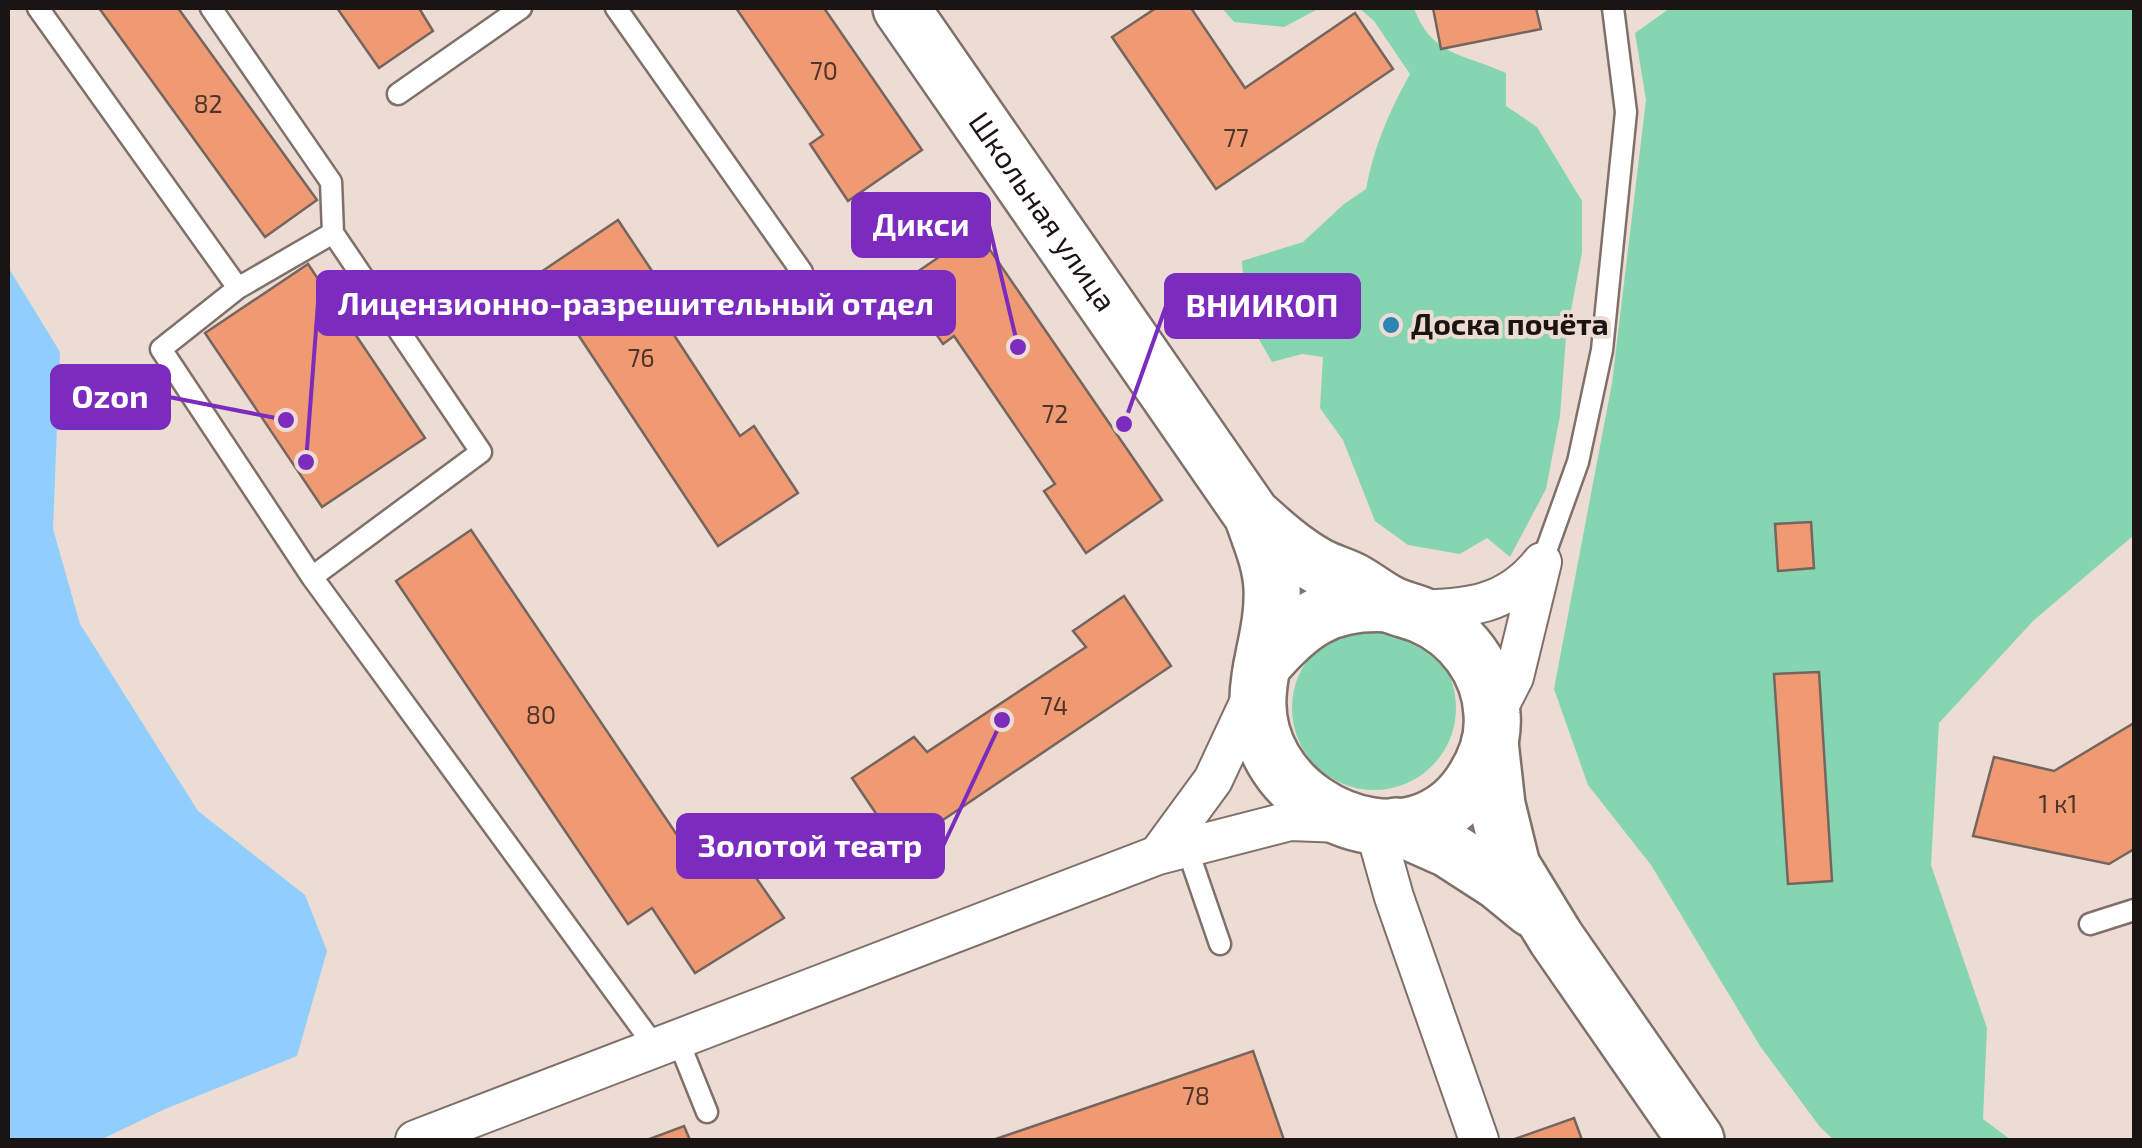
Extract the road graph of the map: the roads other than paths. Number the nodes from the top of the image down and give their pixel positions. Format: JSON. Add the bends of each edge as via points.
{"nodes":[{"id":1,"x":38,"y":8,"type":"edge"},
{"id":2,"x":211,"y":8,"type":"edge"},
{"id":3,"x":521,"y":8,"type":"edge"},
{"id":4,"x":616,"y":8,"type":"edge"},
{"id":5,"x":900,"y":8,"type":"edge"},
{"id":6,"x":1613,"y":8,"type":"edge"},
{"id":7,"x":398,"y":94,"type":"dead end"},
{"id":8,"x":333,"y":232,"type":"junction"},
{"id":9,"x":802,"y":272,"type":"dead end"},
{"id":10,"x":238,"y":288,"type":"junction"},
{"id":11,"x":1252,"y":514,"type":"junction"},
{"id":12,"x":1542,"y":562,"type":"junction"},
{"id":13,"x":312,"y":577,"type":"junction"},
{"id":14,"x":1397,"y":607,"type":"junction"},
{"id":15,"x":1259,"y":676,"type":"junction"},
{"id":16,"x":1491,"y":730,"type":"junction"},
{"id":17,"x":1373,"y":825,"type":"junction"},
{"id":18,"x":1172,"y":852,"type":"junction"},
{"id":19,"x":2134,"y":910,"type":"edge"},
{"id":20,"x":2090,"y":924,"type":"dead end"},
{"id":21,"x":1556,"y":938,"type":"junction"},
{"id":22,"x":1220,"y":944,"type":"dead end"},
{"id":23,"x":667,"y":1044,"type":"junction"},
{"id":24,"x":707,"y":1112,"type":"dead end"},
{"id":25,"x":415,"y":1140,"type":"edge"},
{"id":26,"x":1480,"y":1140,"type":"edge"},
{"id":27,"x":1696,"y":1140,"type":"edge"}],
"edges":[{"from":1,"to":10,"type":"lane"},
{"from":2,"to":8,"type":"lane","via":[[331,182]]},
{"from":3,"to":7,"type":"lane"},
{"from":4,"to":9,"type":"lane"},
{"from":5,"to":11,"type":"main road","name":"Школьная улица"},
{"from":6,"to":12,"type":"lane","via":[[1626,112],[1602,350],[1578,462]]},
{"from":8,"to":10,"type":"lane"},
{"from":8,"to":13,"type":"lane","via":[[480,452]]},
{"from":10,"to":13,"type":"lane","via":[[161,350]]},
{"from":11,"to":14,"type":"main road","via":[[1298,553]]},
{"from":11,"to":15,"type":"main road","via":[[1272,591]]},
{"from":12,"to":14,"type":"street","via":[[1526,582],[1490,602]]},
{"from":12,"to":16,"type":"street","via":[[1514,678]]},
{"from":13,"to":23,"type":"lane"},
{"from":14,"to":15,"type":"main road","via":[[1368,602],[1327,610],[1283,641]]},
{"from":14,"to":16,"type":"main road","via":[[1442,626],[1472,655],[1484,675]]},
{"from":15,"to":17,"type":"main road","via":[[1261,731],[1285,779],[1328,814]]},
{"from":15,"to":18,"type":"street"},
{"from":16,"to":17,"type":"main road","via":[[1470,786],[1453,803],[1417,822]]},
{"from":16,"to":21,"type":"main road","via":[[1499,817],[1512,866]]},
{"from":17,"to":18,"type":"street","via":[[1290,821]]},
{"from":17,"to":21,"type":"main road","via":[[1448,849],[1532,909]]},
{"from":17,"to":26,"type":"street"},
{"from":18,"to":22,"type":"lane"},
{"from":18,"to":23,"type":"street"},
{"from":19,"to":20,"type":"lane"},
{"from":21,"to":27,"type":"main road"},
{"from":23,"to":24,"type":"lane"},
{"from":23,"to":25,"type":"street"}]}
